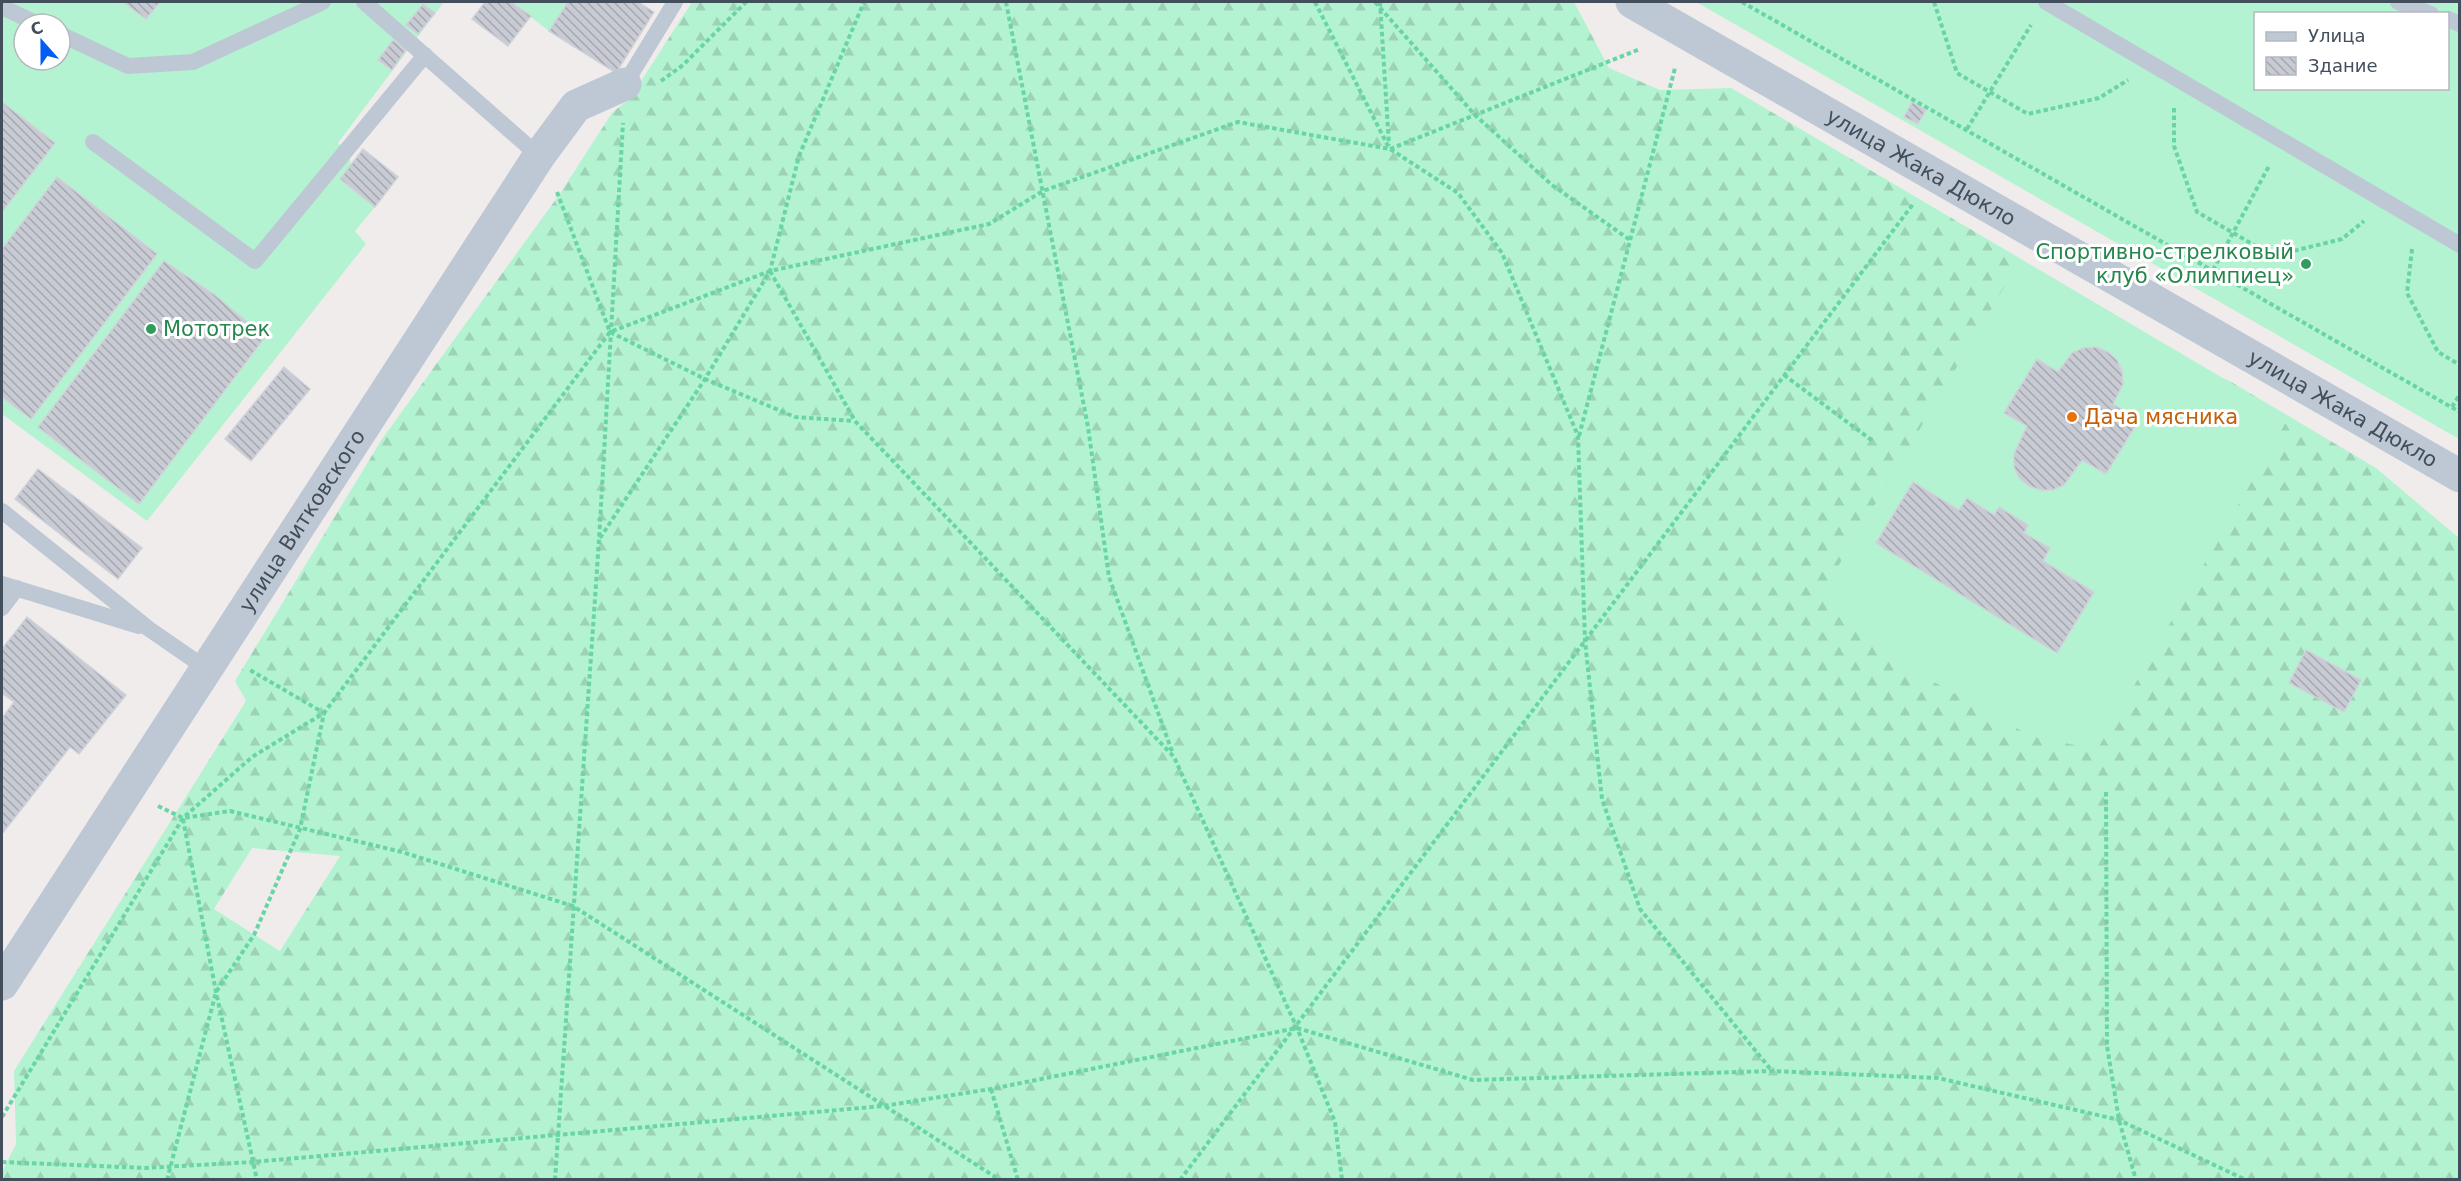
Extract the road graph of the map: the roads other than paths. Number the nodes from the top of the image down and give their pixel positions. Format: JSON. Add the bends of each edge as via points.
{"nodes":[{"id":1,"x":323,"y":2,"type":"edge"},
{"id":2,"x":364,"y":2,"type":"edge"},
{"id":3,"x":675,"y":2,"type":"edge"},
{"id":4,"x":1632,"y":2,"type":"edge"},
{"id":5,"x":2046,"y":2,"type":"edge"},
{"id":6,"x":2398,"y":2,"type":"edge"},
{"id":7,"x":2426,"y":12,"type":"edge"},
{"id":8,"x":72,"y":40,"type":"edge"},
{"id":9,"x":425,"y":55,"type":"junction"},
{"id":10,"x":625,"y":84,"type":"joint"},
{"id":11,"x":93,"y":142,"type":"dead end"},
{"id":12,"x":539,"y":156,"type":"junction"},
{"id":13,"x":2460,"y":245,"type":"edge"},
{"id":14,"x":2460,"y":476,"type":"edge"},
{"id":15,"x":2,"y":511,"type":"edge"},
{"id":16,"x":9,"y":586,"type":"edge"},
{"id":17,"x":2,"y":608,"type":"edge"},
{"id":18,"x":149,"y":629,"type":"junction"},
{"id":19,"x":207,"y":669,"type":"junction"},
{"id":20,"x":2,"y":984,"type":"edge"}],
"edges":[{"from":1,"to":8,"type":"lane","via":[[193,62],[128,66]]},
{"from":2,"to":9,"type":"lane"},
{"from":3,"to":10,"type":"lane"},
{"from":4,"to":14,"type":"street","name":"улица Жака Дюкло"},
{"from":5,"to":13,"type":"lane"},
{"from":6,"to":7,"type":"lane"},
{"from":9,"to":11,"type":"lane","via":[[255,261]]},
{"from":9,"to":12,"type":"lane"},
{"from":10,"to":12,"type":"street","name":"улица Витковского","via":[[576,106]]},
{"from":12,"to":19,"type":"street","name":"улица Витковского"},
{"from":15,"to":18,"type":"lane"},
{"from":16,"to":17,"type":"lane"},
{"from":16,"to":18,"type":"lane"},
{"from":18,"to":19,"type":"lane"},
{"from":19,"to":20,"type":"street","name":"улица Витковского"}]}
